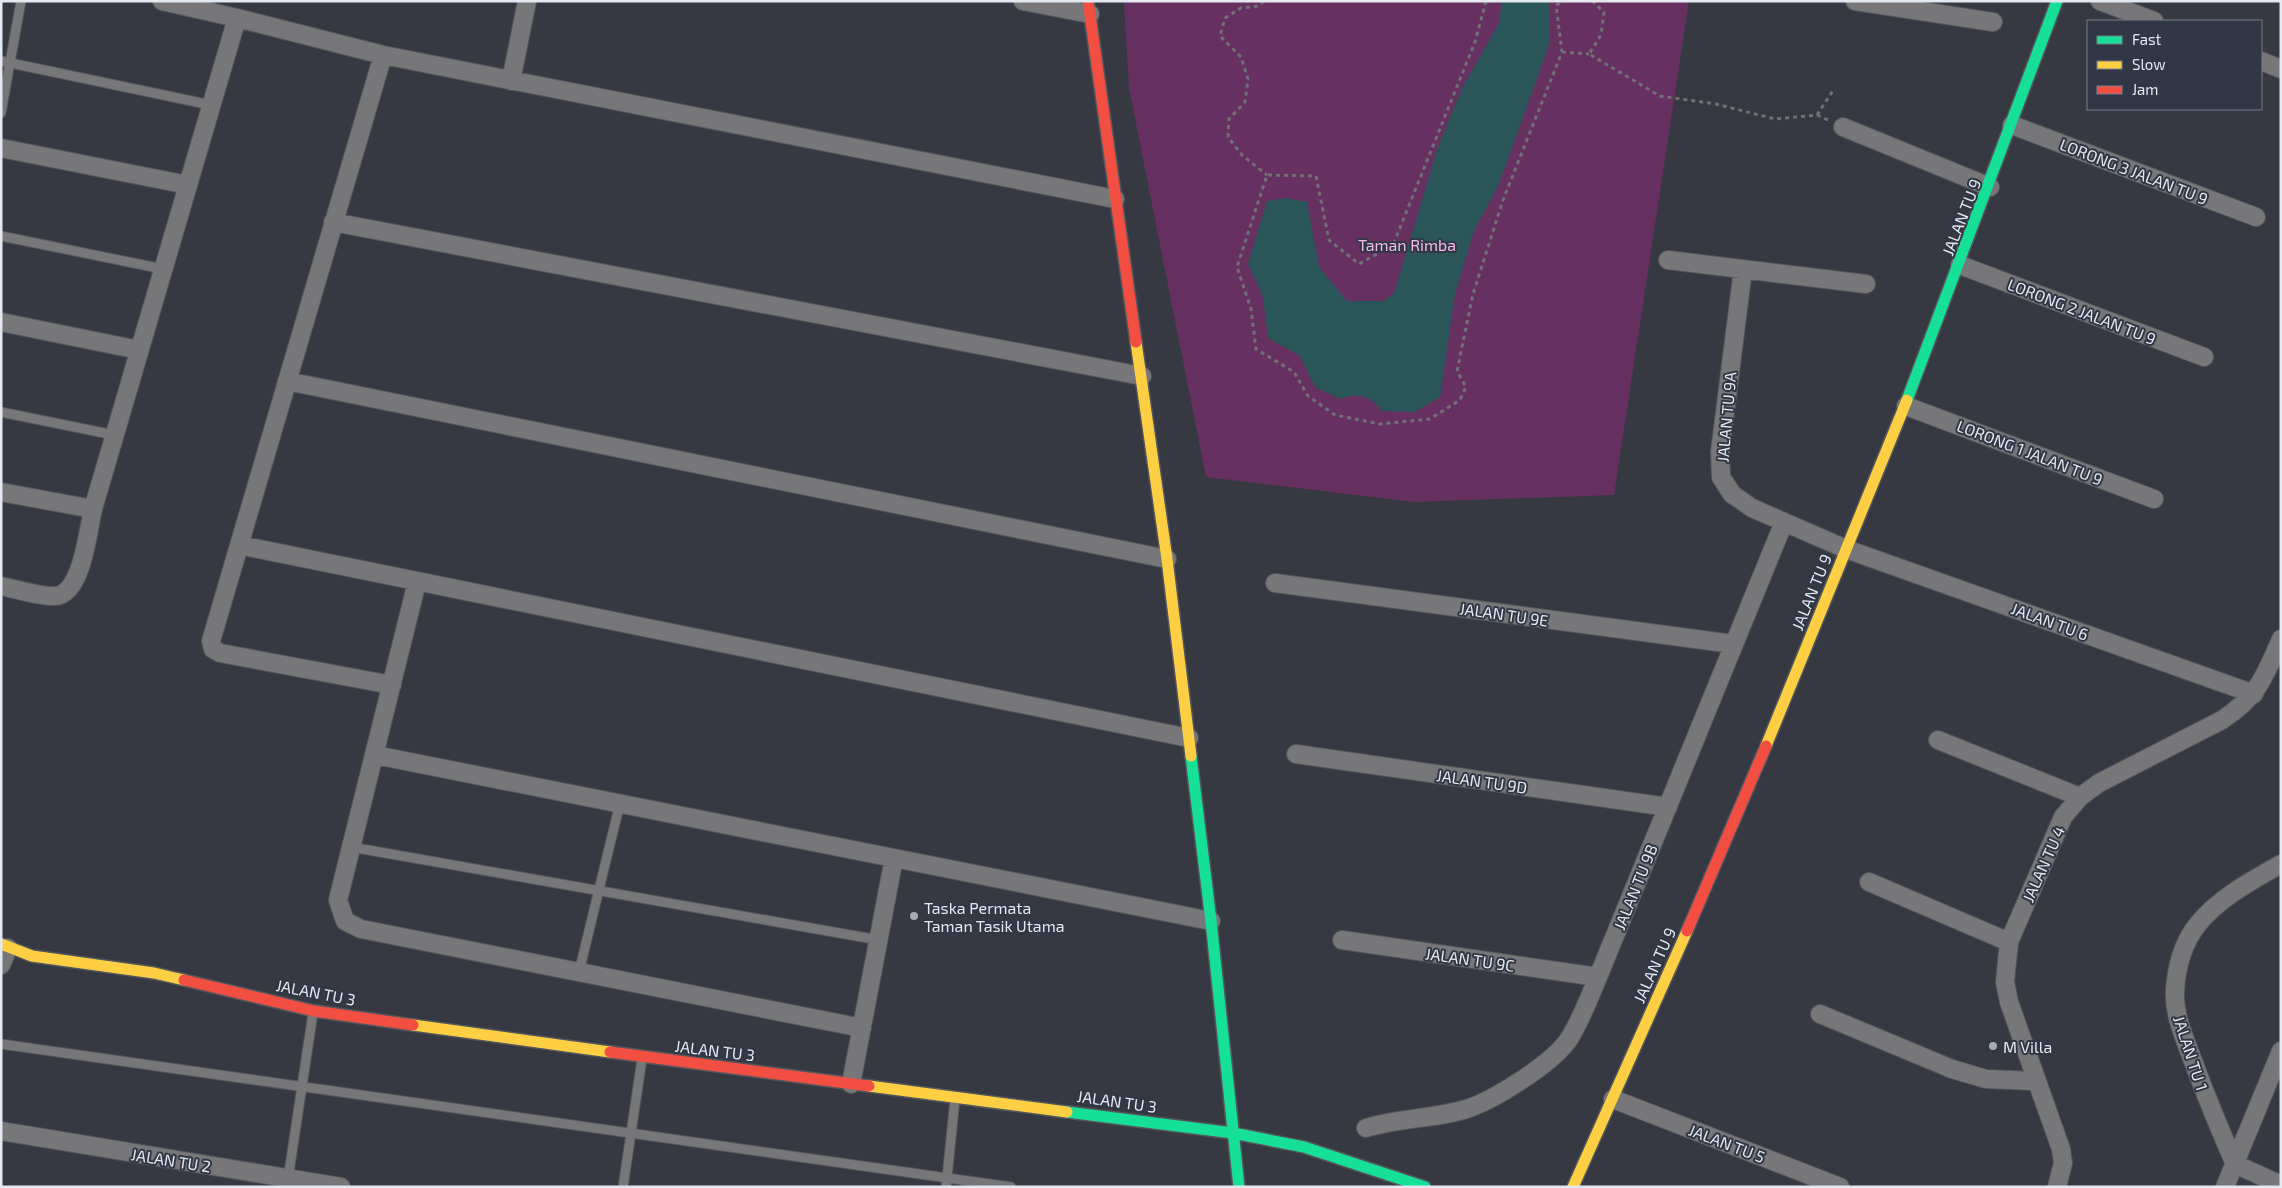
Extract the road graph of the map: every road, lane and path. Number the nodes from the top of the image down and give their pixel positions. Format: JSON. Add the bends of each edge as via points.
{"nodes":[{"id":1,"x":21,"y":1,"type":"edge"},
{"id":2,"x":162,"y":1,"type":"edge"},
{"id":3,"x":527,"y":1,"type":"edge"},
{"id":4,"x":1023,"y":1,"type":"edge"},
{"id":5,"x":1264,"y":1,"type":"edge"},
{"id":6,"x":1486,"y":1,"type":"edge"},
{"id":7,"x":1565,"y":1,"type":"edge"},
{"id":8,"x":1592,"y":1,"type":"edge"},
{"id":9,"x":1855,"y":1,"type":"edge"},
{"id":10,"x":2057,"y":1,"type":"edge"},
{"id":11,"x":2100,"y":1,"type":"edge"},
{"id":12,"x":1089,"y":7,"type":"edge"},
{"id":13,"x":237,"y":18,"type":"junction"},
{"id":14,"x":2151,"y":20,"type":"edge"},
{"id":15,"x":1993,"y":22,"type":"dead end"},
{"id":16,"x":1562,"y":52,"type":"junction"},
{"id":17,"x":1589,"y":54,"type":"junction"},
{"id":18,"x":382,"y":55,"type":"junction"},
{"id":19,"x":2262,"y":61,"type":"edge"},
{"id":20,"x":6,"y":62,"type":"edge"},
{"id":21,"x":2281,"y":69,"type":"edge"},
{"id":22,"x":511,"y":81,"type":"junction"},
{"id":23,"x":1834,"y":88,"type":"dead end"},
{"id":24,"x":211,"y":105,"type":"junction"},
{"id":25,"x":1,"y":113,"type":"edge"},
{"id":26,"x":1817,"y":115,"type":"junction"},
{"id":27,"x":2012,"y":125,"type":"junction"},
{"id":28,"x":1843,"y":127,"type":"joint"},
{"id":29,"x":1,"y":148,"type":"edge"},
{"id":30,"x":1267,"y":174,"type":"junction"},
{"id":31,"x":188,"y":185,"type":"junction"},
{"id":32,"x":1990,"y":187,"type":"junction"},
{"id":33,"x":1115,"y":199,"type":"junction"},
{"id":34,"x":2256,"y":217,"type":"dead end"},
{"id":35,"x":332,"y":222,"type":"junction"},
{"id":36,"x":1,"y":236,"type":"edge"},
{"id":37,"x":1668,"y":260,"type":"dead end"},
{"id":38,"x":1960,"y":265,"type":"junction"},
{"id":39,"x":163,"y":269,"type":"junction"},
{"id":40,"x":1743,"y":269,"type":"junction"},
{"id":41,"x":1866,"y":284,"type":"dead end"},
{"id":42,"x":1,"y":322,"type":"edge"},
{"id":43,"x":139,"y":350,"type":"junction"},
{"id":44,"x":2204,"y":357,"type":"dead end"},
{"id":45,"x":1142,"y":376,"type":"junction"},
{"id":46,"x":287,"y":381,"type":"junction"},
{"id":47,"x":1906,"y":406,"type":"junction"},
{"id":48,"x":1,"y":412,"type":"edge"},
{"id":49,"x":114,"y":435,"type":"junction"},
{"id":50,"x":1,"y":492,"type":"edge"},
{"id":51,"x":2154,"y":499,"type":"dead end"},
{"id":52,"x":93,"y":509,"type":"junction"},
{"id":53,"x":1784,"y":522,"type":"junction"},
{"id":54,"x":239,"y":544,"type":"junction"},
{"id":55,"x":1846,"y":549,"type":"junction"},
{"id":56,"x":1167,"y":559,"type":"junction"},
{"id":57,"x":418,"y":582,"type":"junction"},
{"id":58,"x":1275,"y":584,"type":"dead end"},
{"id":59,"x":1,"y":586,"type":"edge"},
{"id":60,"x":2281,"y":639,"type":"edge"},
{"id":61,"x":1733,"y":644,"type":"junction"},
{"id":62,"x":392,"y":685,"type":"junction"},
{"id":63,"x":2254,"y":694,"type":"junction"},
{"id":64,"x":1189,"y":738,"type":"junction"},
{"id":65,"x":1938,"y":740,"type":"dead end"},
{"id":66,"x":1296,"y":754,"type":"dead end"},
{"id":67,"x":374,"y":755,"type":"junction"},
{"id":68,"x":2080,"y":797,"type":"junction"},
{"id":69,"x":620,"y":804,"type":"junction"},
{"id":70,"x":1668,"y":807,"type":"junction"},
{"id":71,"x":351,"y":847,"type":"junction"},
{"id":72,"x":894,"y":858,"type":"junction"},
{"id":73,"x":2281,"y":864,"type":"edge"},
{"id":74,"x":1869,"y":882,"type":"dead end"},
{"id":75,"x":599,"y":890,"type":"junction"},
{"id":76,"x":1211,"y":921,"type":"junction"},
{"id":77,"x":879,"y":940,"type":"junction"},
{"id":78,"x":1342,"y":940,"type":"dead end"},
{"id":79,"x":2009,"y":942,"type":"junction"},
{"id":80,"x":5,"y":946,"type":"edge"},
{"id":81,"x":1,"y":965,"type":"edge"},
{"id":82,"x":579,"y":972,"type":"junction"},
{"id":83,"x":1598,"y":977,"type":"junction"},
{"id":84,"x":314,"y":1011,"type":"junction"},
{"id":85,"x":1820,"y":1014,"type":"dead end"},
{"id":86,"x":862,"y":1028,"type":"junction"},
{"id":87,"x":1,"y":1044,"type":"edge"},
{"id":88,"x":2281,"y":1051,"type":"edge"},
{"id":89,"x":642,"y":1057,"type":"junction"},
{"id":90,"x":2037,"y":1082,"type":"junction"},
{"id":91,"x":851,"y":1084,"type":"junction"},
{"id":92,"x":302,"y":1087,"type":"junction"},
{"id":93,"x":955,"y":1096,"type":"junction"},
{"id":94,"x":1613,"y":1099,"type":"junction"},
{"id":95,"x":1366,"y":1128,"type":"dead end"},
{"id":96,"x":1,"y":1131,"type":"edge"},
{"id":97,"x":631,"y":1133,"type":"junction"},
{"id":98,"x":1233,"y":1133,"type":"junction"},
{"id":99,"x":2235,"y":1164,"type":"junction"},
{"id":100,"x":288,"y":1179,"type":"junction"},
{"id":101,"x":946,"y":1182,"type":"edge"},
{"id":102,"x":2281,"y":1185,"type":"edge"},
{"id":103,"x":341,"y":1187,"type":"edge"},
{"id":104,"x":623,"y":1187,"type":"edge"},
{"id":105,"x":1011,"y":1187,"type":"edge"},
{"id":106,"x":1239,"y":1187,"type":"edge"},
{"id":107,"x":1425,"y":1187,"type":"edge"},
{"id":108,"x":1573,"y":1187,"type":"edge"},
{"id":109,"x":1840,"y":1187,"type":"edge"},
{"id":110,"x":2056,"y":1187,"type":"edge"},
{"id":111,"x":2225,"y":1187,"type":"edge"}],
"edges":[{"from":1,"to":20,"type":"lane"},
{"from":2,"to":13,"type":"street"},
{"from":3,"to":22,"type":"street"},
{"from":4,"to":12,"type":"street"},
{"from":5,"to":30,"type":"path","via":[[1258,6],[1241,8],[1225,18],[1220,36],[1241,58],[1248,79],[1245,102],[1229,119],[1228,137],[1242,155]]},
{"from":6,"to":30,"type":"path","via":[[1474,42],[1393,245],[1359,264],[1329,240],[1316,176]]},
{"from":7,"to":16,"type":"path","via":[[1556,5]]},
{"from":8,"to":17,"type":"path","via":[[1604,12],[1601,35]]},
{"from":9,"to":15,"type":"street"},
{"from":10,"to":27,"type":"street","name":"JALAN TU 9"},
{"from":11,"to":14,"type":"street"},
{"from":12,"to":33,"type":"street"},
{"from":13,"to":18,"type":"street"},
{"from":13,"to":24,"type":"street"},
{"from":16,"to":17,"type":"path"},
{"from":16,"to":30,"type":"path","via":[[1504,200],[1473,294],[1457,371],[1466,386],[1460,400],[1430,419],[1380,424],[1335,415],[1308,396],[1294,372],[1256,349],[1251,309],[1237,267]]},
{"from":17,"to":26,"type":"path","via":[[1660,96],[1716,104],[1776,119]]},
{"from":18,"to":22,"type":"street"},
{"from":18,"to":35,"type":"street"},
{"from":19,"to":21,"type":"street"},
{"from":20,"to":24,"type":"lane"},
{"from":20,"to":25,"type":"lane"},
{"from":22,"to":33,"type":"street"},
{"from":23,"to":26,"type":"path"},
{"from":24,"to":31,"type":"street"},
{"from":26,"to":28,"type":"path"},
{"from":27,"to":32,"type":"street","name":"JALAN TU 9"},
{"from":27,"to":34,"type":"street","name":"LORONG 3 JALAN TU 9"},
{"from":28,"to":32,"type":"street"},
{"from":29,"to":31,"type":"street"},
{"from":31,"to":39,"type":"street"},
{"from":32,"to":38,"type":"street","name":"JALAN TU 9"},
{"from":33,"to":45,"type":"street"},
{"from":35,"to":45,"type":"street"},
{"from":35,"to":46,"type":"street"},
{"from":36,"to":39,"type":"lane"},
{"from":37,"to":40,"type":"street"},
{"from":38,"to":44,"type":"street","name":"LORONG 2 JALAN TU 9"},
{"from":38,"to":47,"type":"street","name":"JALAN TU 9"},
{"from":39,"to":43,"type":"street"},
{"from":40,"to":41,"type":"street"},
{"from":40,"to":53,"type":"street","name":"JALAN TU 9A","via":[[1720,452],[1721,477],[1732,494],[1752,508]]},
{"from":42,"to":43,"type":"street"},
{"from":43,"to":49,"type":"street"},
{"from":45,"to":56,"type":"street"},
{"from":46,"to":54,"type":"street"},
{"from":46,"to":56,"type":"street"},
{"from":47,"to":51,"type":"street","name":"LORONG 1 JALAN TU 9"},
{"from":47,"to":55,"type":"street","name":"JALAN TU 9"},
{"from":48,"to":49,"type":"lane"},
{"from":49,"to":52,"type":"street"},
{"from":50,"to":52,"type":"street"},
{"from":52,"to":59,"type":"street","via":[[78,573],[71,588],[56,596]]},
{"from":53,"to":55,"type":"street","name":"JALAN TU 9A"},
{"from":53,"to":61,"type":"street","name":"JALAN TU 9B"},
{"from":54,"to":57,"type":"street"},
{"from":54,"to":62,"type":"street","via":[[211,641],[213,649],[220,653]]},
{"from":55,"to":63,"type":"street","name":"JALAN TU 6"},
{"from":55,"to":94,"type":"street","name":"JALAN TU 9","via":[[1724,845]]},
{"from":56,"to":64,"type":"street"},
{"from":57,"to":62,"type":"street"},
{"from":57,"to":64,"type":"street"},
{"from":58,"to":61,"type":"street","name":"JALAN TU 9E"},
{"from":60,"to":63,"type":"street","name":"JALAN TU 4"},
{"from":61,"to":70,"type":"street","name":"JALAN TU 9B"},
{"from":62,"to":67,"type":"street"},
{"from":63,"to":68,"type":"street","name":"JALAN TU 4","via":[[2222,720],[2099,783]]},
{"from":64,"to":76,"type":"street"},
{"from":65,"to":68,"type":"street"},
{"from":66,"to":70,"type":"street","name":"JALAN TU 9D"},
{"from":67,"to":69,"type":"street"},
{"from":67,"to":71,"type":"street"},
{"from":68,"to":79,"type":"street","name":"JALAN TU 4","via":[[2063,817]]},
{"from":69,"to":72,"type":"street"},
{"from":69,"to":75,"type":"lane"},
{"from":70,"to":83,"type":"street","name":"JALAN TU 9B"},
{"from":71,"to":75,"type":"lane"},
{"from":71,"to":82,"type":"street","via":[[338,900],[345,921],[362,929]]},
{"from":72,"to":76,"type":"street"},
{"from":72,"to":77,"type":"street"},
{"from":73,"to":99,"type":"street","name":"JALAN TU 1","via":[[2247,883],[2197,924],[2186,942],[2178,969],[2175,992],[2178,1023]]},
{"from":74,"to":79,"type":"street"},
{"from":75,"to":77,"type":"lane"},
{"from":75,"to":82,"type":"lane"},
{"from":76,"to":98,"type":"street"},
{"from":77,"to":86,"type":"street"},
{"from":78,"to":83,"type":"street","name":"JALAN TU 9C"},
{"from":79,"to":90,"type":"street","name":"JALAN TU 4","via":[[2005,982]]},
{"from":80,"to":81,"type":"street"},
{"from":80,"to":84,"type":"street","name":"JALAN TU 3","via":[[32,956],[154,973]]},
{"from":82,"to":86,"type":"street"},
{"from":83,"to":95,"type":"street","name":"JALAN TU 9B","via":[[1568,1040],[1549,1061],[1503,1091],[1465,1110]]},
{"from":84,"to":89,"type":"street","name":"JALAN TU 3"},
{"from":84,"to":92,"type":"lane"},
{"from":85,"to":90,"type":"street","via":[[1952,1070],[1986,1079]]},
{"from":86,"to":91,"type":"street"},
{"from":87,"to":92,"type":"lane"},
{"from":88,"to":99,"type":"street"},
{"from":89,"to":91,"type":"street","name":"JALAN TU 3"},
{"from":89,"to":97,"type":"lane"},
{"from":90,"to":110,"type":"street","name":"JALAN TU 4","via":[[2061,1149],[2063,1163]]},
{"from":91,"to":93,"type":"street","name":"JALAN TU 3"},
{"from":92,"to":97,"type":"lane"},
{"from":92,"to":100,"type":"lane"},
{"from":93,"to":98,"type":"street","name":"JALAN TU 3"},
{"from":93,"to":101,"type":"lane"},
{"from":94,"to":108,"type":"street","name":"JALAN TU 9"},
{"from":94,"to":109,"type":"street","name":"JALAN TU 5"},
{"from":96,"to":100,"type":"street","name":"JALAN TU 2"},
{"from":97,"to":101,"type":"lane"},
{"from":97,"to":104,"type":"lane"},
{"from":98,"to":106,"type":"street"},
{"from":98,"to":107,"type":"street","name":"JALAN TU 3","via":[[1304,1147]]},
{"from":99,"to":102,"type":"street"},
{"from":99,"to":111,"type":"street"},
{"from":100,"to":103,"type":"street","name":"JALAN TU 2"},
{"from":101,"to":105,"type":"lane"}]}
